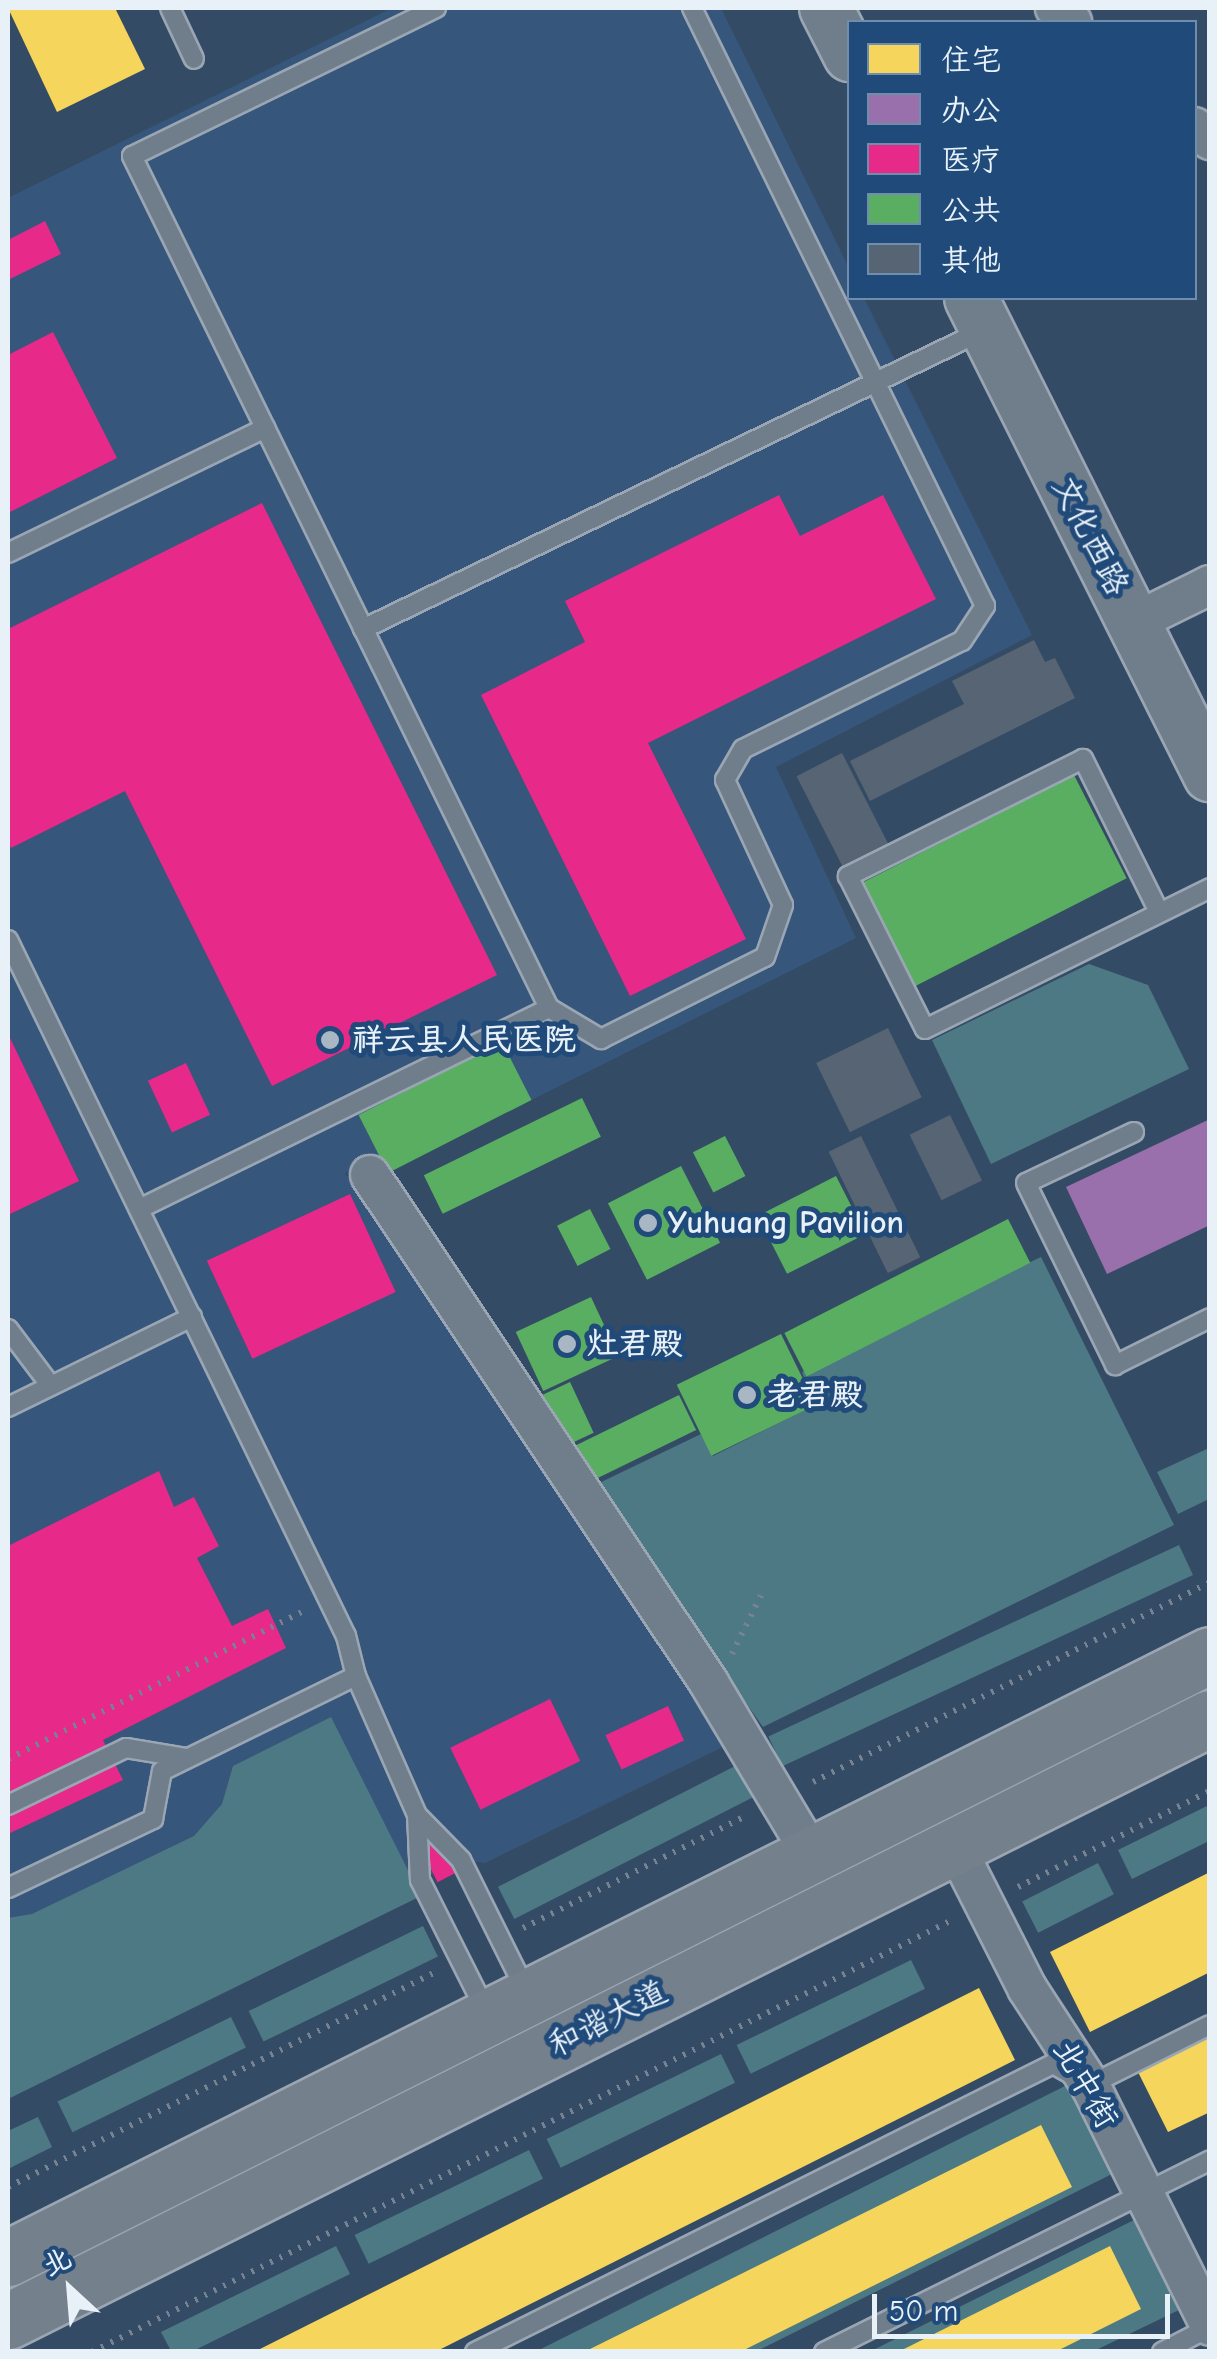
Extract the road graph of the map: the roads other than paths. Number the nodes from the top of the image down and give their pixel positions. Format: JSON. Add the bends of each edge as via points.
{"nodes":[{"id":1,"x":170,"y":8,"type":"edge"},
{"id":2,"x":436,"y":8,"type":"edge"},
{"id":3,"x":692,"y":8,"type":"edge"},
{"id":4,"x":826,"y":8,"type":"edge"},
{"id":5,"x":847,"y":49,"type":"edge"},
{"id":6,"x":194,"y":59,"type":"dead end"},
{"id":7,"x":979,"y":313,"type":"edge"},
{"id":8,"x":875,"y":382,"type":"junction"},
{"id":9,"x":266,"y":428,"type":"junction"},
{"id":10,"x":8,"y":553,"type":"edge"},
{"id":11,"x":1210,"y":585,"type":"edge"},
{"id":12,"x":1133,"y":622,"type":"junction"},
{"id":13,"x":363,"y":629,"type":"junction"},
{"id":14,"x":1210,"y":775,"type":"edge"},
{"id":15,"x":1210,"y":888,"type":"edge"},
{"id":16,"x":1159,"y":912,"type":"junction"},
{"id":17,"x":9,"y":947,"type":"edge"},
{"id":18,"x":549,"y":1008,"type":"junction"},
{"id":19,"x":1134,"y":1132,"type":"dead end"},
{"id":20,"x":370,"y":1175,"type":"dead end"},
{"id":21,"x":139,"y":1209,"type":"junction"},
{"id":22,"x":192,"y":1318,"type":"junction"},
{"id":23,"x":1210,"y":1318,"type":"edge"},
{"id":24,"x":8,"y":1329,"type":"edge"},
{"id":25,"x":51,"y":1386,"type":"junction"},
{"id":26,"x":8,"y":1407,"type":"edge"},
{"id":27,"x":1210,"y":1656,"type":"edge"},
{"id":28,"x":356,"y":1676,"type":"junction"},
{"id":29,"x":1210,"y":1718,"type":"edge"},
{"id":30,"x":188,"y":1758,"type":"junction"},
{"id":31,"x":8,"y":1805,"type":"edge"},
{"id":32,"x":417,"y":1815,"type":"junction"},
{"id":33,"x":956,"y":1846,"type":"junction"},
{"id":34,"x":812,"y":1855,"type":"junction"},
{"id":35,"x":8,"y":1888,"type":"edge"},
{"id":36,"x":509,"y":2006,"type":"junction"},
{"id":37,"x":1210,"y":2025,"type":"edge"},
{"id":38,"x":1090,"y":2085,"type":"junction"},
{"id":39,"x":1210,"y":2160,"type":"edge"},
{"id":40,"x":1144,"y":2193,"type":"junction"},
{"id":41,"x":8,"y":2258,"type":"edge"},
{"id":42,"x":8,"y":2321,"type":"edge"},
{"id":43,"x":1210,"y":2326,"type":"edge"},
{"id":44,"x":475,"y":2352,"type":"edge"},
{"id":45,"x":824,"y":2352,"type":"edge"},
{"id":46,"x":1162,"y":2352,"type":"edge"}],
"edges":[{"from":1,"to":6,"type":"lane"},
{"from":2,"to":9,"type":"lane","via":[[132,156]]},
{"from":3,"to":8,"type":"lane"},
{"from":4,"to":5,"type":"street"},
{"from":7,"to":8,"type":"lane"},
{"from":7,"to":12,"type":"street","name":"文化西路"},
{"from":8,"to":13,"type":"lane"},
{"from":8,"to":18,"type":"lane","via":[[985,606],[962,641],[743,749],[725,780],[784,905],[765,957],[601,1039]]},
{"from":9,"to":10,"type":"lane"},
{"from":9,"to":13,"type":"lane"},
{"from":11,"to":12,"type":"street"},
{"from":12,"to":14,"type":"street","name":"文化西路"},
{"from":13,"to":18,"type":"lane"},
{"from":15,"to":16,"type":"lane"},
{"from":16,"to":16,"type":"lane","via":[[925,1030],[848,876],[1082,759]]},
{"from":17,"to":21,"type":"lane"},
{"from":18,"to":21,"type":"lane"},
{"from":19,"to":23,"type":"lane","via":[[1026,1182],[1115,1364]]},
{"from":20,"to":34,"type":"street","via":[[709,1683]]},
{"from":21,"to":22,"type":"lane"},
{"from":22,"to":25,"type":"lane"},
{"from":22,"to":28,"type":"lane","via":[[329,1598]]},
{"from":24,"to":25,"type":"lane"},
{"from":25,"to":26,"type":"lane"},
{"from":27,"to":34,"type":"main road","name":"和谐大道"},
{"from":28,"to":30,"type":"lane"},
{"from":28,"to":32,"type":"lane"},
{"from":29,"to":33,"type":"main road","name":"和谐大道"},
{"from":30,"to":31,"type":"lane","via":[[126,1748]]},
{"from":30,"to":35,"type":"lane","via":[[162,1771],[153,1818]]},
{"from":32,"to":36,"type":"lane","via":[[461,1860],[500,1939]]},
{"from":32,"to":36,"type":"lane","via":[[420,1880],[460,1960]]},
{"from":33,"to":38,"type":"street","name":"北中街","via":[[1027,1988]]},
{"from":33,"to":42,"type":"main road","name":"和谐大道"},
{"from":34,"to":36,"type":"main road","name":"和谐大道"},
{"from":36,"to":41,"type":"main road","name":"和谐大道"},
{"from":37,"to":38,"type":"lane"},
{"from":38,"to":40,"type":"street","name":"北中街"},
{"from":38,"to":44,"type":"lane","via":[[1053,2064]]},
{"from":39,"to":40,"type":"lane"},
{"from":40,"to":43,"type":"street","name":"北中街"},
{"from":40,"to":45,"type":"lane"},
{"from":43,"to":46,"type":"lane"}]}
